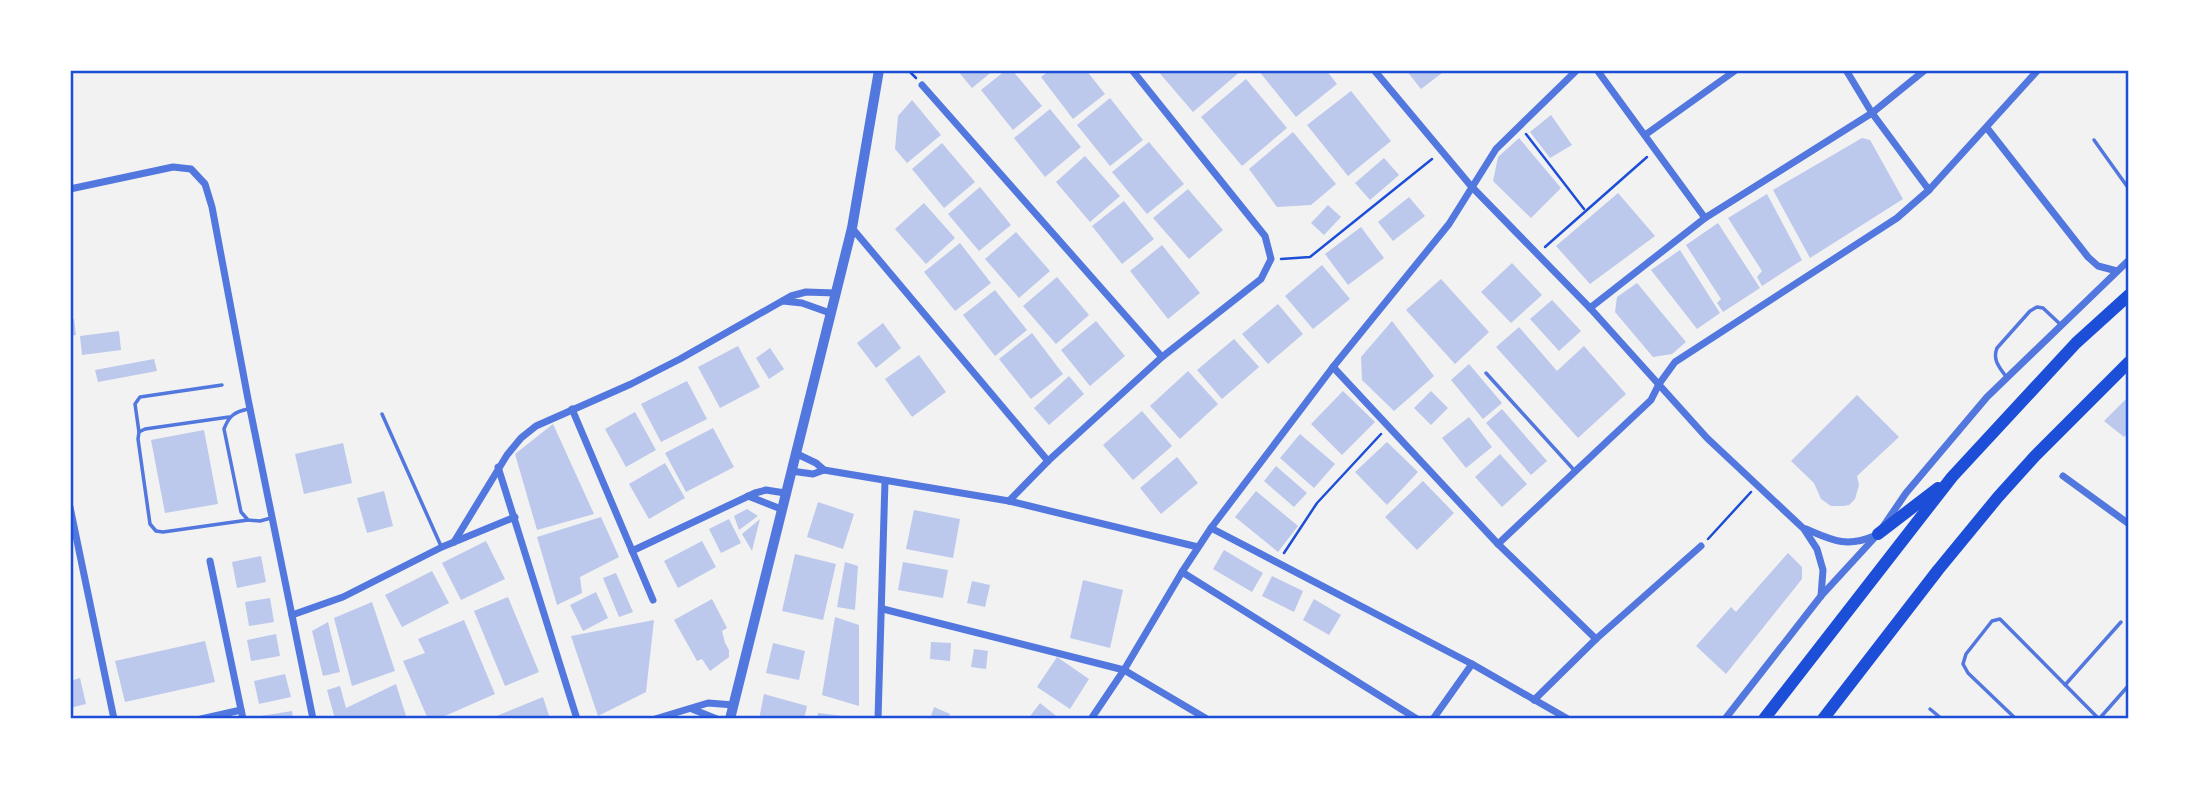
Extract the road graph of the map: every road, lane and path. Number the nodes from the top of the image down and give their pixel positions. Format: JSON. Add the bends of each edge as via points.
{"nodes":[{"id":1,"x":879,"y":70,"type":"edge"},
{"id":2,"x":1132,"y":70,"type":"edge"},
{"id":3,"x":1374,"y":70,"type":"edge"},
{"id":4,"x":1577,"y":70,"type":"edge"},
{"id":5,"x":1597,"y":70,"type":"edge"},
{"id":6,"x":1736,"y":70,"type":"edge"},
{"id":7,"x":1846,"y":70,"type":"edge"},
{"id":8,"x":1926,"y":70,"type":"edge"},
{"id":9,"x":2037,"y":70,"type":"edge"},
{"id":10,"x":922,"y":85,"type":"dead end"},
{"id":11,"x":1872,"y":113,"type":"junction"},
{"id":12,"x":1520,"y":126,"type":"junction"},
{"id":13,"x":1987,"y":128,"type":"junction"},
{"id":14,"x":1644,"y":135,"type":"junction"},
{"id":15,"x":2094,"y":140,"type":"dead end"},
{"id":16,"x":1655,"y":150,"type":"junction"},
{"id":17,"x":1441,"y":152,"type":"junction"},
{"id":18,"x":1471,"y":186,"type":"junction"},
{"id":19,"x":70,"y":189,"type":"edge"},
{"id":20,"x":2129,"y":189,"type":"edge"},
{"id":21,"x":1929,"y":190,"type":"junction"},
{"id":22,"x":1585,"y":210,"type":"junction"},
{"id":23,"x":1705,"y":218,"type":"junction"},
{"id":24,"x":852,"y":228,"type":"junction"},
{"id":25,"x":1537,"y":254,"type":"junction"},
{"id":26,"x":1271,"y":258,"type":"junction"},
{"id":27,"x":2129,"y":260,"type":"edge"},
{"id":28,"x":2117,"y":271,"type":"junction"},
{"id":29,"x":835,"y":293,"type":"junction"},
{"id":30,"x":2129,"y":295,"type":"edge"},
{"id":31,"x":783,"y":301,"type":"junction"},
{"id":32,"x":1590,"y":308,"type":"junction"},
{"id":33,"x":830,"y":313,"type":"junction"},
{"id":34,"x":2062,"y":326,"type":"junction"},
{"id":35,"x":1162,"y":357,"type":"junction"},
{"id":36,"x":2129,"y":362,"type":"edge"},
{"id":37,"x":1333,"y":366,"type":"junction"},
{"id":38,"x":1486,"y":373,"type":"dead end"},
{"id":39,"x":2007,"y":378,"type":"junction"},
{"id":40,"x":1659,"y":384,"type":"junction"},
{"id":41,"x":222,"y":385,"type":"dead end"},
{"id":42,"x":250,"y":408,"type":"junction"},
{"id":43,"x":572,"y":409,"type":"junction"},
{"id":44,"x":382,"y":414,"type":"dead end"},
{"id":45,"x":229,"y":417,"type":"junction"},
{"id":46,"x":1388,"y":426,"type":"junction"},
{"id":47,"x":139,"y":432,"type":"junction"},
{"id":48,"x":795,"y":453,"type":"junction"},
{"id":49,"x":1048,"y":461,"type":"junction"},
{"id":50,"x":498,"y":467,"type":"junction"},
{"id":51,"x":824,"y":470,"type":"junction"},
{"id":52,"x":790,"y":471,"type":"junction"},
{"id":53,"x":1576,"y":471,"type":"junction"},
{"id":54,"x":2063,"y":476,"type":"dead end"},
{"id":55,"x":1952,"y":477,"type":"junction"},
{"id":56,"x":885,"y":481,"type":"junction"},
{"id":57,"x":1758,"y":485,"type":"junction"},
{"id":58,"x":785,"y":493,"type":"junction"},
{"id":59,"x":748,"y":496,"type":"junction"},
{"id":60,"x":1009,"y":501,"type":"junction"},
{"id":61,"x":70,"y":507,"type":"edge"},
{"id":62,"x":781,"y":509,"type":"junction"},
{"id":63,"x":515,"y":517,"type":"junction"},
{"id":64,"x":273,"y":518,"type":"junction"},
{"id":65,"x":248,"y":520,"type":"junction"},
{"id":66,"x":71,"y":522,"type":"edge"},
{"id":67,"x":2129,"y":524,"type":"edge"},
{"id":68,"x":1211,"y":528,"type":"junction"},
{"id":69,"x":1804,"y":528,"type":"junction"},
{"id":70,"x":1878,"y":534,"type":"junction"},
{"id":71,"x":454,"y":542,"type":"junction"},
{"id":72,"x":1498,"y":544,"type":"junction"},
{"id":73,"x":442,"y":547,"type":"junction"},
{"id":74,"x":1198,"y":547,"type":"junction"},
{"id":75,"x":1701,"y":547,"type":"joint"},
{"id":76,"x":632,"y":551,"type":"junction"},
{"id":77,"x":210,"y":561,"type":"dead end"},
{"id":78,"x":1278,"y":563,"type":"junction"},
{"id":79,"x":1182,"y":572,"type":"junction"},
{"id":80,"x":1821,"y":596,"type":"junction"},
{"id":81,"x":653,"y":600,"type":"dead end"},
{"id":82,"x":883,"y":609,"type":"junction"},
{"id":83,"x":292,"y":615,"type":"junction"},
{"id":84,"x":2121,"y":622,"type":"dead end"},
{"id":85,"x":1596,"y":639,"type":"junction"},
{"id":86,"x":1472,"y":664,"type":"junction"},
{"id":87,"x":1125,"y":670,"type":"junction"},
{"id":88,"x":2065,"y":685,"type":"junction"},
{"id":89,"x":2129,"y":685,"type":"edge"},
{"id":90,"x":1534,"y":700,"type":"junction"},
{"id":91,"x":734,"y":705,"type":"junction"},
{"id":92,"x":241,"y":709,"type":"junction"},
{"id":93,"x":692,"y":709,"type":"junction"},
{"id":94,"x":1930,"y":709,"type":"dead end"},
{"id":95,"x":114,"y":719,"type":"edge"},
{"id":96,"x":201,"y":719,"type":"edge"},
{"id":97,"x":243,"y":719,"type":"edge"},
{"id":98,"x":313,"y":719,"type":"edge"},
{"id":99,"x":577,"y":719,"type":"edge"},
{"id":100,"x":655,"y":719,"type":"edge"},
{"id":101,"x":717,"y":719,"type":"edge"},
{"id":102,"x":730,"y":719,"type":"edge"},
{"id":103,"x":878,"y":719,"type":"edge"},
{"id":104,"x":1091,"y":719,"type":"edge"},
{"id":105,"x":1207,"y":719,"type":"edge"},
{"id":106,"x":1417,"y":719,"type":"edge"},
{"id":107,"x":1433,"y":719,"type":"edge"},
{"id":108,"x":1568,"y":719,"type":"edge"},
{"id":109,"x":1725,"y":719,"type":"edge"},
{"id":110,"x":1764,"y":719,"type":"edge"},
{"id":111,"x":1824,"y":719,"type":"edge"},
{"id":112,"x":1942,"y":719,"type":"edge"},
{"id":113,"x":2016,"y":719,"type":"edge"},
{"id":114,"x":2099,"y":719,"type":"edge"}],
"edges":[{"from":1,"to":24,"type":"street"},
{"from":2,"to":26,"type":"street","via":[[1265,236]]},
{"from":3,"to":17,"type":"street"},
{"from":4,"to":12,"type":"street"},
{"from":5,"to":14,"type":"street"},
{"from":6,"to":14,"type":"street"},
{"from":7,"to":11,"type":"street"},
{"from":8,"to":11,"type":"street"},
{"from":9,"to":13,"type":"street"},
{"from":10,"to":35,"type":"street"},
{"from":11,"to":21,"type":"street"},
{"from":11,"to":23,"type":"street"},
{"from":12,"to":18,"type":"street","via":[[1496,149]]},
{"from":12,"to":22,"type":"path"},
{"from":13,"to":21,"type":"street"},
{"from":13,"to":28,"type":"street","via":[[2088,257],[2104,269]]},
{"from":14,"to":16,"type":"street"},
{"from":15,"to":20,"type":"lane"},
{"from":16,"to":22,"type":"path"},
{"from":16,"to":23,"type":"street"},
{"from":17,"to":18,"type":"street"},
{"from":17,"to":26,"type":"path","via":[[1310,257]]},
{"from":18,"to":25,"type":"street"},
{"from":18,"to":37,"type":"street","via":[[1449,224]]},
{"from":19,"to":42,"type":"street","via":[[173,167],[191,169],[205,184]]},
{"from":21,"to":40,"type":"street","via":[[1897,218],[1675,362]]},
{"from":22,"to":25,"type":"path"},
{"from":23,"to":32,"type":"street"},
{"from":24,"to":29,"type":"street"},
{"from":24,"to":49,"type":"street"},
{"from":25,"to":32,"type":"street"},
{"from":26,"to":35,"type":"street","via":[[1261,279]]},
{"from":27,"to":28,"type":"street"},
{"from":28,"to":34,"type":"street"},
{"from":29,"to":31,"type":"street","via":[[806,292]]},
{"from":29,"to":33,"type":"street"},
{"from":30,"to":55,"type":"main road","via":[[2076,344]]},
{"from":31,"to":33,"type":"street"},
{"from":31,"to":43,"type":"street","via":[[680,359]]},
{"from":32,"to":40,"type":"street"},
{"from":33,"to":48,"type":"street"},
{"from":34,"to":39,"type":"street"},
{"from":34,"to":39,"type":"lane","via":[[2043,308],[2031,311],[1994,354]]},
{"from":35,"to":49,"type":"street"},
{"from":36,"to":111,"type":"main road","via":[[1998,497]]},
{"from":37,"to":46,"type":"street"},
{"from":37,"to":68,"type":"street"},
{"from":38,"to":53,"type":"lane"},
{"from":39,"to":70,"type":"street","via":[[1920,474]]},
{"from":40,"to":53,"type":"street","via":[[1651,400]]},
{"from":40,"to":57,"type":"street","via":[[1707,438]]},
{"from":41,"to":47,"type":"lane","via":[[140,397],[135,404]]},
{"from":42,"to":45,"type":"lane"},
{"from":42,"to":64,"type":"street"},
{"from":43,"to":50,"type":"street","via":[[536,426]]},
{"from":43,"to":76,"type":"street"},
{"from":44,"to":73,"type":"lane"},
{"from":45,"to":47,"type":"lane"},
{"from":45,"to":65,"type":"lane","via":[[224,429],[241,512]]},
{"from":46,"to":72,"type":"street"},
{"from":46,"to":78,"type":"path","via":[[1317,503]]},
{"from":47,"to":65,"type":"lane","via":[[150,524],[156,531]]},
{"from":48,"to":51,"type":"street"},
{"from":48,"to":52,"type":"street"},
{"from":49,"to":60,"type":"street"},
{"from":50,"to":63,"type":"street"},
{"from":50,"to":71,"type":"street"},
{"from":51,"to":52,"type":"street","via":[[813,474]]},
{"from":51,"to":56,"type":"street"},
{"from":52,"to":58,"type":"street"},
{"from":53,"to":72,"type":"street"},
{"from":54,"to":67,"type":"street"},
{"from":55,"to":70,"type":"main road"},
{"from":55,"to":110,"type":"main road"},
{"from":56,"to":60,"type":"street"},
{"from":56,"to":82,"type":"street"},
{"from":57,"to":69,"type":"street"},
{"from":57,"to":75,"type":"path"},
{"from":58,"to":59,"type":"street","via":[[761,491]]},
{"from":58,"to":62,"type":"street"},
{"from":59,"to":62,"type":"street"},
{"from":59,"to":76,"type":"street"},
{"from":60,"to":74,"type":"street"},
{"from":61,"to":66,"type":"street"},
{"from":62,"to":91,"type":"street"},
{"from":63,"to":71,"type":"street"},
{"from":63,"to":99,"type":"street"},
{"from":64,"to":65,"type":"lane"},
{"from":64,"to":83,"type":"street"},
{"from":66,"to":95,"type":"street"},
{"from":68,"to":74,"type":"street"},
{"from":68,"to":78,"type":"street"},
{"from":69,"to":70,"type":"street","via":[[1848,544]]},
{"from":69,"to":80,"type":"street","via":[[1823,570]]},
{"from":70,"to":80,"type":"street"},
{"from":71,"to":73,"type":"street"},
{"from":72,"to":85,"type":"street"},
{"from":73,"to":83,"type":"street","via":[[343,597]]},
{"from":74,"to":79,"type":"street"},
{"from":75,"to":85,"type":"street"},
{"from":76,"to":81,"type":"street"},
{"from":77,"to":92,"type":"street"},
{"from":78,"to":86,"type":"street"},
{"from":79,"to":87,"type":"street"},
{"from":79,"to":106,"type":"street"},
{"from":80,"to":109,"type":"street"},
{"from":82,"to":87,"type":"street"},
{"from":82,"to":103,"type":"street"},
{"from":83,"to":98,"type":"street"},
{"from":84,"to":88,"type":"lane"},
{"from":85,"to":90,"type":"street"},
{"from":86,"to":90,"type":"street"},
{"from":86,"to":107,"type":"street"},
{"from":87,"to":104,"type":"street"},
{"from":87,"to":105,"type":"street"},
{"from":88,"to":113,"type":"lane","via":[[2000,619],[1992,621],[1963,664]]},
{"from":88,"to":114,"type":"lane"},
{"from":89,"to":114,"type":"lane"},
{"from":90,"to":108,"type":"street"},
{"from":91,"to":93,"type":"street","via":[[708,703]]},
{"from":91,"to":102,"type":"street"},
{"from":92,"to":96,"type":"street"},
{"from":92,"to":97,"type":"street"},
{"from":93,"to":100,"type":"street"},
{"from":93,"to":101,"type":"street"},
{"from":94,"to":112,"type":"lane"}]}
